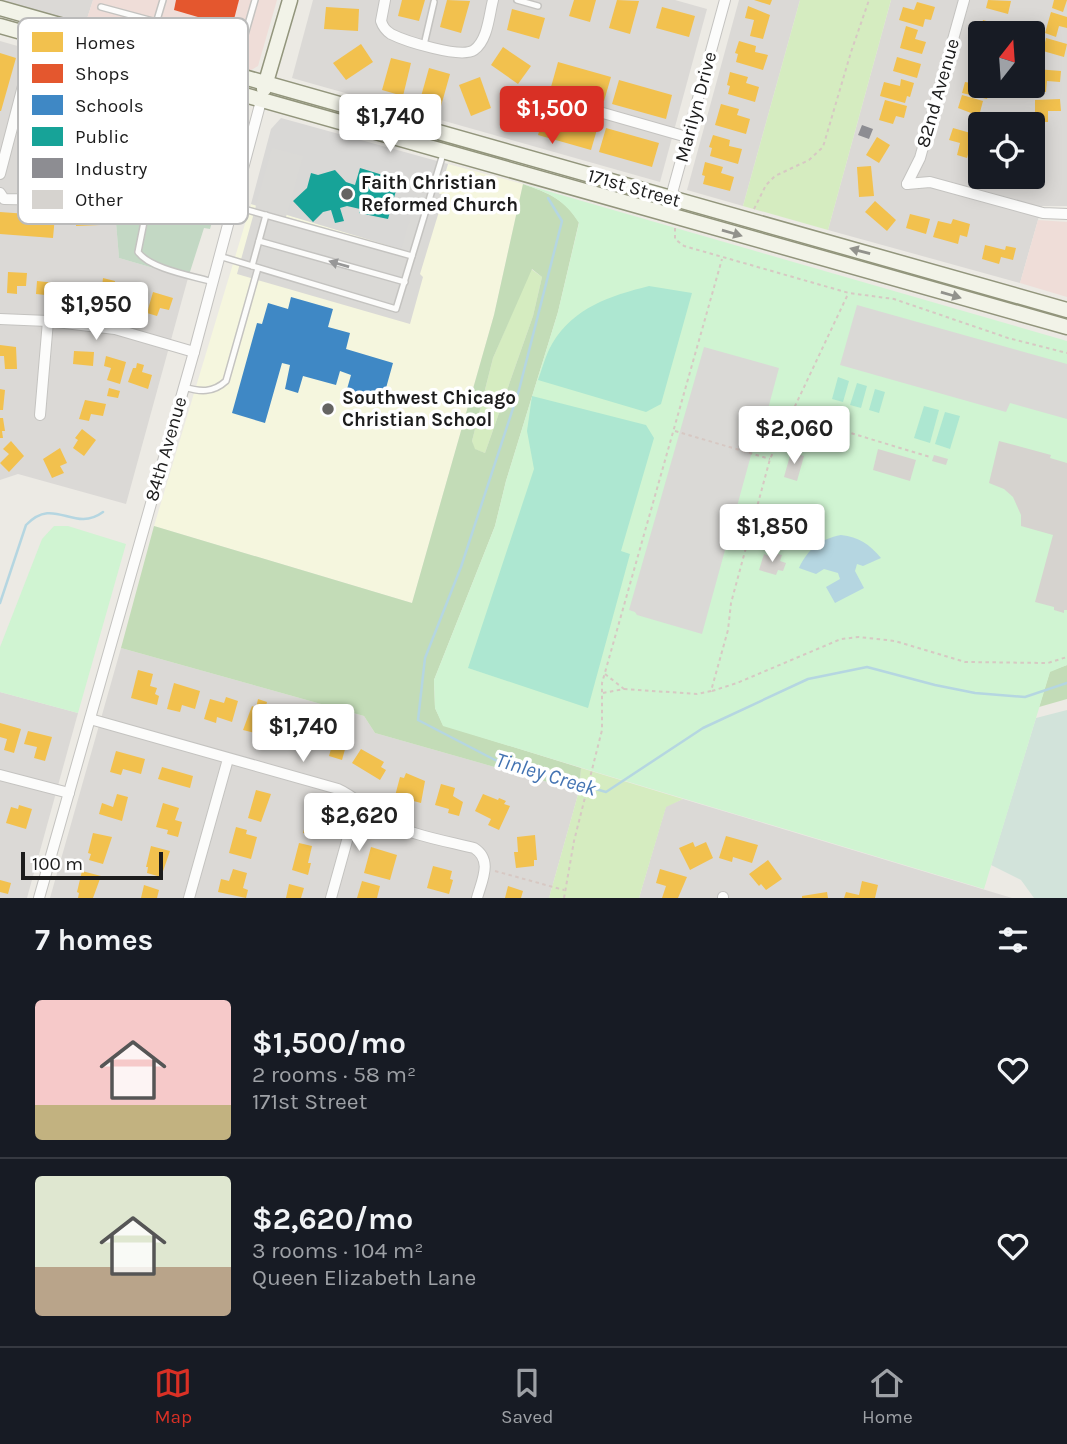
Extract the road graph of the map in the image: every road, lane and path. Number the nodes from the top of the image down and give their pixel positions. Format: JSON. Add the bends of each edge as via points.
{"nodes":[{"id":1,"x":163,"y":0,"type":"edge"},
{"id":2,"x":256,"y":0,"type":"edge"},
{"id":3,"x":290,"y":0,"type":"edge"},
{"id":4,"x":385,"y":0,"type":"edge"},
{"id":5,"x":493,"y":0,"type":"edge"},
{"id":6,"x":517,"y":0,"type":"edge"},
{"id":7,"x":725,"y":0,"type":"edge"},
{"id":8,"x":869,"y":0,"type":"edge"},
{"id":9,"x":964,"y":0,"type":"edge"},
{"id":10,"x":434,"y":2,"type":"dead end"},
{"id":11,"x":538,"y":6,"type":"dead end"},
{"id":12,"x":101,"y":7,"type":"dead end"},
{"id":13,"x":0,"y":8,"type":"edge"},
{"id":14,"x":35,"y":18,"type":"edge"},
{"id":15,"x":141,"y":18,"type":"edge"},
{"id":16,"x":157,"y":18,"type":"edge"},
{"id":17,"x":0,"y":26,"type":"edge"},
{"id":18,"x":248,"y":26,"type":"edge"},
{"id":19,"x":18,"y":31,"type":"edge"},
{"id":20,"x":425,"y":45,"type":"junction"},
{"id":21,"x":248,"y":78,"type":"edge"},
{"id":22,"x":266,"y":83,"type":"junction"},
{"id":23,"x":248,"y":97,"type":"edge"},
{"id":24,"x":554,"y":99,"type":"dead end"},
{"id":25,"x":261,"y":101,"type":"junction"},
{"id":26,"x":18,"y":108,"type":"edge"},
{"id":27,"x":687,"y":137,"type":"junction"},
{"id":28,"x":248,"y":149,"type":"edge"},
{"id":29,"x":444,"y":151,"type":"junction"},
{"id":30,"x":0,"y":174,"type":"edge"},
{"id":31,"x":0,"y":193,"type":"edge"},
{"id":32,"x":671,"y":198,"type":"junction"},
{"id":33,"x":18,"y":199,"type":"edge"},
{"id":34,"x":248,"y":210,"type":"edge"},
{"id":35,"x":754,"y":211,"type":"dead end"},
{"id":36,"x":1067,"y":214,"type":"edge"},
{"id":37,"x":266,"y":215,"type":"junction"},
{"id":38,"x":671,"y":220,"type":"junction"},
{"id":39,"x":144,"y":224,"type":"edge"},
{"id":40,"x":228,"y":224,"type":"edge"},
{"id":41,"x":259,"y":241,"type":"junction"},
{"id":42,"x":219,"y":256,"type":"junction"},
{"id":43,"x":412,"y":256,"type":"junction"},
{"id":44,"x":723,"y":257,"type":"junction"},
{"id":45,"x":255,"y":267,"type":"junction"},
{"id":46,"x":213,"y":282,"type":"junction"},
{"id":47,"x":405,"y":282,"type":"junction"},
{"id":48,"x":849,"y":293,"type":"junction"},
{"id":49,"x":1067,"y":310,"type":"edge"},
{"id":50,"x":0,"y":319,"type":"edge"},
{"id":51,"x":48,"y":321,"type":"junction"},
{"id":52,"x":1067,"y":327,"type":"edge"},
{"id":53,"x":194,"y":352,"type":"junction"},
{"id":54,"x":1067,"y":354,"type":"edge"},
{"id":55,"x":184,"y":387,"type":"junction"},
{"id":56,"x":771,"y":409,"type":"dead end"},
{"id":57,"x":793,"y":414,"type":"junction"},
{"id":58,"x":40,"y":415,"type":"dead end"},
{"id":59,"x":674,"y":430,"type":"junction"},
{"id":60,"x":930,"y":457,"type":"dead end"},
{"id":61,"x":770,"y":459,"type":"junction"},
{"id":62,"x":1067,"y":657,"type":"edge"},
{"id":63,"x":605,"y":674,"type":"junction"},
{"id":64,"x":624,"y":689,"type":"junction"},
{"id":65,"x":711,"y":691,"type":"junction"},
{"id":66,"x":601,"y":694,"type":"junction"},
{"id":67,"x":90,"y":719,"type":"junction"},
{"id":68,"x":228,"y":759,"type":"junction"},
{"id":69,"x":0,"y":775,"type":"edge"},
{"id":70,"x":69,"y":793,"type":"junction"},
{"id":71,"x":358,"y":800,"type":"junction"},
{"id":72,"x":485,"y":863,"type":"junction"},
{"id":73,"x":565,"y":890,"type":"junction"},
{"id":74,"x":39,"y":898,"type":"edge"},
{"id":75,"x":189,"y":898,"type":"edge"},
{"id":76,"x":331,"y":898,"type":"edge"},
{"id":77,"x":477,"y":898,"type":"edge"},
{"id":78,"x":564,"y":898,"type":"edge"}],
"edges":[{"from":1,"to":16,"type":"lane"},
{"from":2,"to":18,"type":"lane"},
{"from":3,"to":22,"type":"street","name":"84th Avenue"},
{"from":4,"to":20,"type":"street","via":[[383,27]]},
{"from":5,"to":20,"type":"street","via":[[485,35],[472,51],[460,54]]},
{"from":6,"to":11,"type":"lane"},
{"from":7,"to":27,"type":"street","name":"Marilyn Drive"},
{"from":8,"to":35,"type":"path","via":[[823,147],[809,160],[775,176]]},
{"from":9,"to":36,"type":"street","name":"82nd Avenue","via":[[920,158],[907,184],[930,182],[1043,213]]},
{"from":10,"to":20,"type":"lane"},
{"from":12,"to":15,"type":"lane"},
{"from":13,"to":14,"type":"street","name":"171st Street"},
{"from":17,"to":19,"type":"street","name":"171st Street"},
{"from":21,"to":22,"type":"street","name":"171st Street"},
{"from":22,"to":25,"type":"street","name":"84th Avenue"},
{"from":22,"to":32,"type":"street","name":"171st Street"},
{"from":23,"to":25,"type":"street","name":"171st Street"},
{"from":24,"to":27,"type":"street"},
{"from":25,"to":28,"type":"street","name":"84th Avenue"},
{"from":25,"to":29,"type":"street","name":"171st Street"},
{"from":26,"to":30,"type":"street"},
{"from":27,"to":32,"type":"street","name":"Marilyn Drive"},
{"from":29,"to":38,"type":"street","name":"171st Street"},
{"from":29,"to":43,"type":"lane"},
{"from":31,"to":33,"type":"street","via":[[4,199]]},
{"from":32,"to":38,"type":"street","name":"Marilyn Drive"},
{"from":49,"to":32,"type":"street","name":"171st Street","one_way":true},
{"from":34,"to":37,"type":"lane"},
{"from":37,"to":41,"type":"lane"},
{"from":37,"to":43,"type":"lane"},
{"from":38,"to":44,"type":"path","via":[[677,243]]},
{"from":38,"to":52,"type":"street","name":"171st Street","one_way":true},
{"from":39,"to":46,"type":"lane","via":[[138,252],[144,259]]},
{"from":40,"to":42,"type":"street","name":"84th Avenue"},
{"from":41,"to":45,"type":"lane"},
{"from":47,"to":41,"type":"lane","one_way":true},
{"from":42,"to":45,"type":"lane"},
{"from":42,"to":46,"type":"street","name":"84th Avenue"},
{"from":43,"to":47,"type":"lane"},
{"from":44,"to":48,"type":"path"},
{"from":44,"to":59,"type":"path"},
{"from":45,"to":47,"type":"lane","via":[[396,309]]},
{"from":45,"to":55,"type":"lane","via":[[226,380],[206,391]]},
{"from":46,"to":53,"type":"street","name":"84th Avenue"},
{"from":48,"to":54,"type":"path","via":[[894,299]]},
{"from":48,"to":57,"type":"path"},
{"from":50,"to":51,"type":"street"},
{"from":51,"to":53,"type":"street","via":[[115,329]]},
{"from":51,"to":58,"type":"street"},
{"from":53,"to":55,"type":"street","name":"84th Avenue"},
{"from":55,"to":67,"type":"street","name":"84th Avenue"},
{"from":56,"to":57,"type":"path"},
{"from":57,"to":60,"type":"path"},
{"from":57,"to":61,"type":"path"},
{"from":59,"to":61,"type":"path"},
{"from":59,"to":63,"type":"path"},
{"from":61,"to":65,"type":"path"},
{"from":62,"to":65,"type":"path","via":[[1048,663],[965,662],[895,641],[859,637],[841,639]]},
{"from":63,"to":64,"type":"path"},
{"from":63,"to":66,"type":"path"},
{"from":64,"to":65,"type":"path"},
{"from":64,"to":66,"type":"path"},
{"from":66,"to":73,"type":"path","via":[[603,730]]},
{"from":67,"to":68,"type":"street"},
{"from":67,"to":70,"type":"street","name":"84th Avenue"},
{"from":68,"to":71,"type":"street","via":[[338,789]]},
{"from":68,"to":75,"type":"street"},
{"from":69,"to":70,"type":"street"},
{"from":70,"to":74,"type":"street","name":"84th Avenue"},
{"from":71,"to":72,"type":"street","via":[[409,831],[474,848]]},
{"from":71,"to":76,"type":"street"},
{"from":72,"to":73,"type":"path"},
{"from":72,"to":77,"type":"street"},
{"from":73,"to":78,"type":"path"}]}
